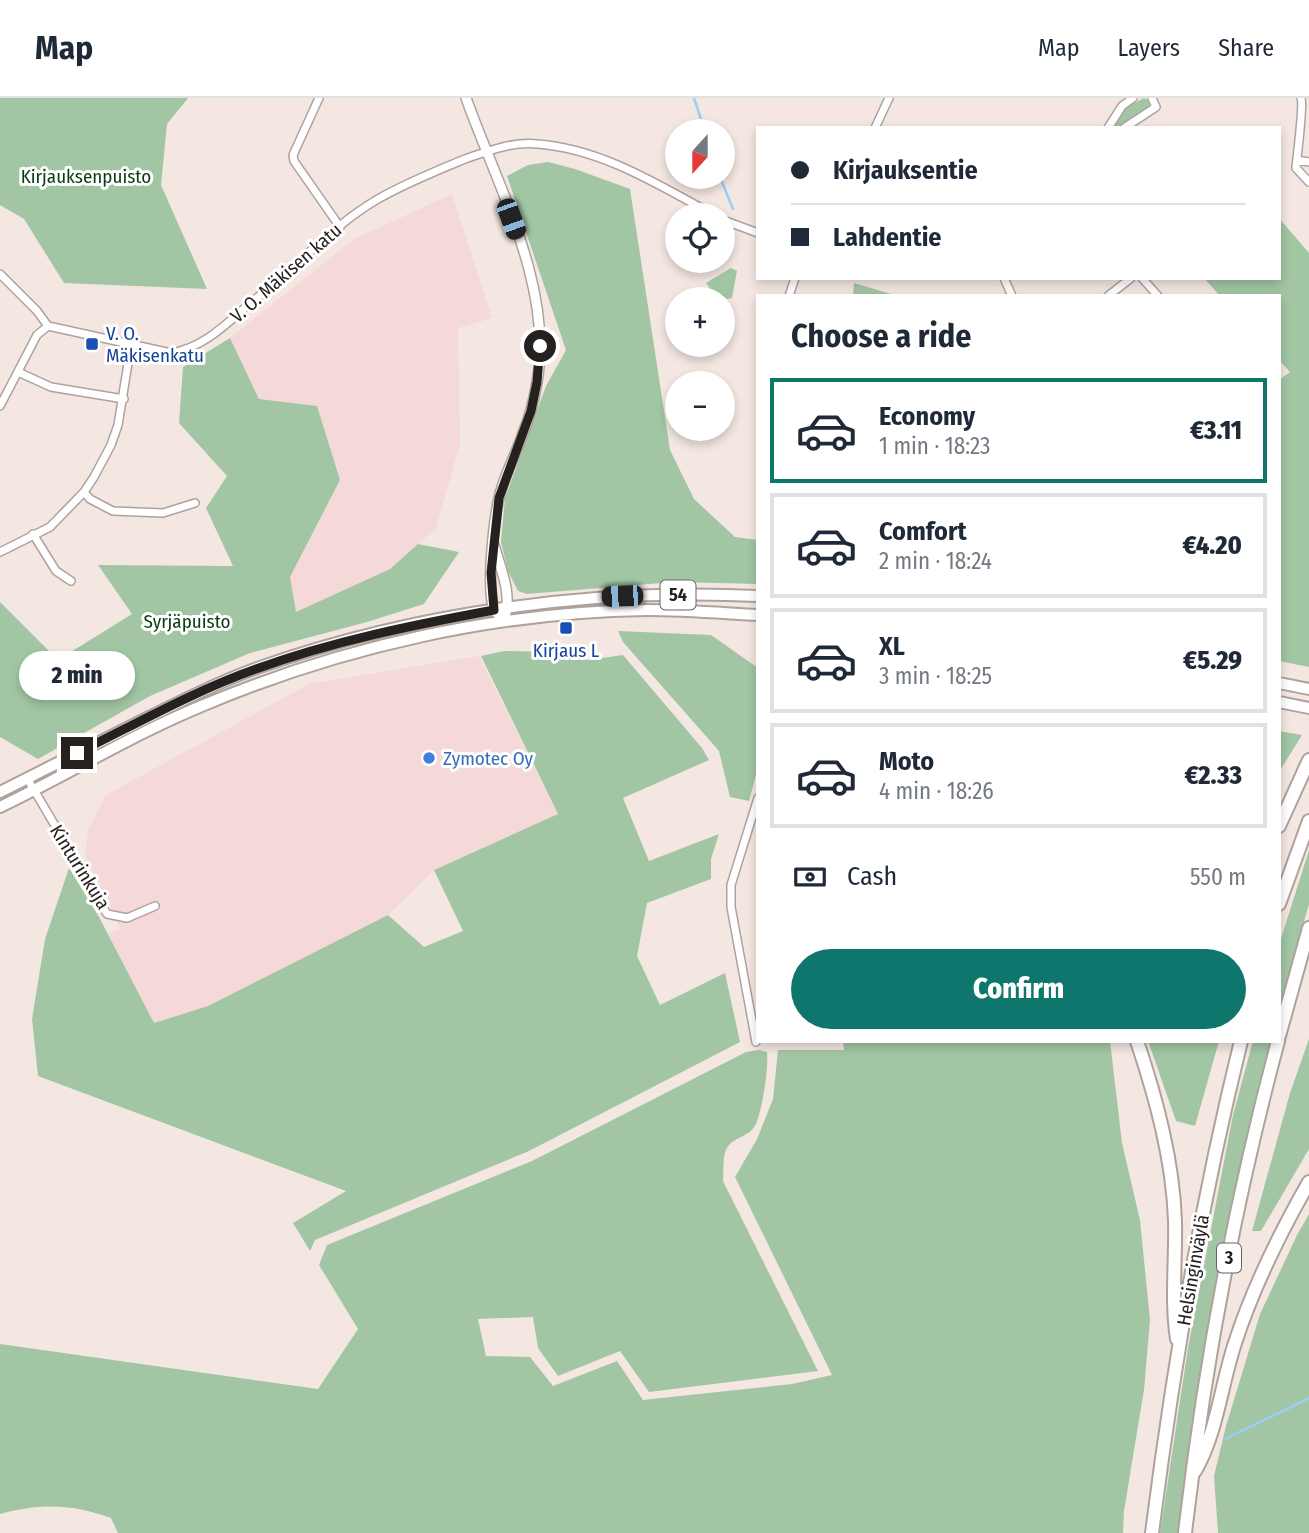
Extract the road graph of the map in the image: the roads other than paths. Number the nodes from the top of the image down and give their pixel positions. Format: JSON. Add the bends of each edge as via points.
{"nodes":[{"id":1,"x":319,"y":98,"type":"edge"},
{"id":2,"x":466,"y":98,"type":"edge"},
{"id":3,"x":889,"y":98,"type":"edge"},
{"id":4,"x":1133,"y":98,"type":"edge"},
{"id":5,"x":1152,"y":98,"type":"edge"},
{"id":6,"x":1301,"y":98,"type":"edge"},
{"id":7,"x":876,"y":126,"type":"edge"},
{"id":8,"x":1109,"y":126,"type":"edge"},
{"id":9,"x":1127,"y":126,"type":"edge"},
{"id":10,"x":486,"y":152,"type":"junction"},
{"id":11,"x":1297,"y":160,"type":"junction"},
{"id":12,"x":1309,"y":162,"type":"edge"},
{"id":13,"x":1309,"y":182,"type":"edge"},
{"id":14,"x":692,"y":203,"type":"edge"},
{"id":15,"x":735,"y":224,"type":"edge"},
{"id":16,"x":340,"y":227,"type":"junction"},
{"id":17,"x":756,"y":232,"type":"edge"},
{"id":18,"x":0,"y":274,"type":"edge"},
{"id":19,"x":1128,"y":280,"type":"edge"},
{"id":20,"x":1144,"y":280,"type":"edge"},
{"id":21,"x":1111,"y":294,"type":"edge"},
{"id":22,"x":1156,"y":294,"type":"edge"},
{"id":23,"x":48,"y":326,"type":"junction"},
{"id":24,"x":131,"y":345,"type":"junction"},
{"id":25,"x":18,"y":372,"type":"junction"},
{"id":26,"x":124,"y":399,"type":"junction"},
{"id":27,"x":0,"y":407,"type":"edge"},
{"id":28,"x":84,"y":492,"type":"junction"},
{"id":29,"x":195,"y":503,"type":"dead end"},
{"id":30,"x":33,"y":534,"type":"junction"},
{"id":31,"x":494,"y":545,"type":"junction"},
{"id":32,"x":0,"y":552,"type":"edge"},
{"id":33,"x":71,"y":581,"type":"dead end"},
{"id":34,"x":756,"y":596,"type":"edge"},
{"id":35,"x":509,"y":609,"type":"junction"},
{"id":36,"x":494,"y":610,"type":"junction"},
{"id":37,"x":756,"y":615,"type":"edge"},
{"id":38,"x":504,"y":620,"type":"junction"},
{"id":39,"x":1281,"y":683,"type":"edge"},
{"id":40,"x":1309,"y":689,"type":"edge"},
{"id":41,"x":1281,"y":702,"type":"edge"},
{"id":42,"x":1309,"y":708,"type":"edge"},
{"id":43,"x":1309,"y":760,"type":"edge"},
{"id":44,"x":27,"y":778,"type":"junction"},
{"id":45,"x":33,"y":791,"type":"junction"},
{"id":46,"x":0,"y":792,"type":"edge"},
{"id":47,"x":756,"y":804,"type":"edge"},
{"id":48,"x":0,"y":807,"type":"edge"},
{"id":49,"x":1281,"y":821,"type":"edge"},
{"id":50,"x":1309,"y":821,"type":"edge"},
{"id":51,"x":1281,"y":898,"type":"edge"},
{"id":52,"x":155,"y":906,"type":"dead end"},
{"id":53,"x":1309,"y":928,"type":"edge"},
{"id":54,"x":1281,"y":1029,"type":"edge"},
{"id":55,"x":756,"y":1042,"type":"edge"},
{"id":56,"x":1138,"y":1043,"type":"edge"},
{"id":57,"x":1241,"y":1043,"type":"edge"},
{"id":58,"x":1278,"y":1043,"type":"edge"},
{"id":59,"x":1309,"y":1182,"type":"edge"},
{"id":60,"x":1179,"y":1350,"type":"junction"},
{"id":61,"x":1191,"y":1478,"type":"junction"},
{"id":62,"x":1152,"y":1533,"type":"edge"},
{"id":63,"x":1185,"y":1533,"type":"edge"}],
"edges":[{"from":1,"to":16,"type":"street","via":[[293,161]]},
{"from":2,"to":10,"type":"street"},
{"from":3,"to":7,"type":"street"},
{"from":4,"to":8,"type":"street"},
{"from":5,"to":9,"type":"street","via":[[1156,107]]},
{"from":6,"to":11,"type":"street"},
{"from":10,"to":14,"type":"street","name":"V. O. Mäkisen katu","via":[[534,143],[578,152],[636,173]]},
{"from":10,"to":16,"type":"street","name":"V. O. Mäkisen katu","via":[[379,199]]},
{"from":10,"to":31,"type":"street","via":[[532,275],[541,331],[535,392],[499,498]]},
{"from":11,"to":12,"type":"street"},
{"from":11,"to":13,"type":"street","via":[[1296,168]]},
{"from":15,"to":17,"type":"street"},
{"from":16,"to":24,"type":"street","name":"V. O. Mäkisen katu","via":[[222,328],[195,345],[171,353]]},
{"from":18,"to":23,"type":"street"},
{"from":19,"to":21,"type":"street"},
{"from":20,"to":22,"type":"street"},
{"from":23,"to":24,"type":"street","name":"V. O. Mäkisen katu"},
{"from":23,"to":25,"type":"street","via":[[37,335]]},
{"from":24,"to":26,"type":"street"},
{"from":25,"to":26,"type":"street","via":[[51,387]]},
{"from":25,"to":27,"type":"street"},
{"from":26,"to":28,"type":"street","via":[[111,445]]},
{"from":28,"to":29,"type":"street","via":[[113,511],[163,513]]},
{"from":28,"to":30,"type":"street","via":[[50,527]]},
{"from":30,"to":32,"type":"street"},
{"from":30,"to":33,"type":"street","via":[[56,571]]},
{"from":31,"to":35,"type":"street"},
{"from":31,"to":36,"type":"street"},
{"from":34,"to":35,"type":"main road","number":"54","via":[[597,597]]},
{"from":35,"to":36,"type":"main road","number":"54"},
{"from":35,"to":38,"type":"street"},
{"from":36,"to":38,"type":"street"},
{"from":36,"to":44,"type":"main road","number":"54","via":[[355,638],[256,668],[202,690]]},
{"from":37,"to":38,"type":"main road","number":"54","via":[[647,610]]},
{"from":38,"to":45,"type":"main road","number":"54","via":[[396,641],[253,685],[115,746]]},
{"from":39,"to":40,"type":"main road"},
{"from":41,"to":42,"type":"main road"},
{"from":43,"to":49,"type":"highway"},
{"from":44,"to":45,"type":"street","name":"Kinturinkuja"},
{"from":44,"to":46,"type":"main road","number":"54"},
{"from":45,"to":48,"type":"main road","number":"54"},
{"from":45,"to":52,"type":"street","name":"Kinturinkuja","via":[[107,914],[127,918]]},
{"from":47,"to":55,"type":"street","via":[[731,885]]},
{"from":50,"to":51,"type":"highway"},
{"from":53,"to":54,"type":"highway"},
{"from":56,"to":60,"type":"highway","via":[[1152,1087],[1172,1194],[1173,1312]]},
{"from":57,"to":60,"type":"highway","name":"Helsinginväylä","number":"3","via":[[1208,1187]]},
{"from":58,"to":61,"type":"highway","name":"Helsinginväylä","number":"3","via":[[1242,1188]]},
{"from":59,"to":61,"type":"highway","via":[[1249,1303],[1205,1454]]},
{"from":60,"to":62,"type":"highway","name":"Helsinginväylä","number":"3"},
{"from":61,"to":63,"type":"highway","number":"3"}]}
